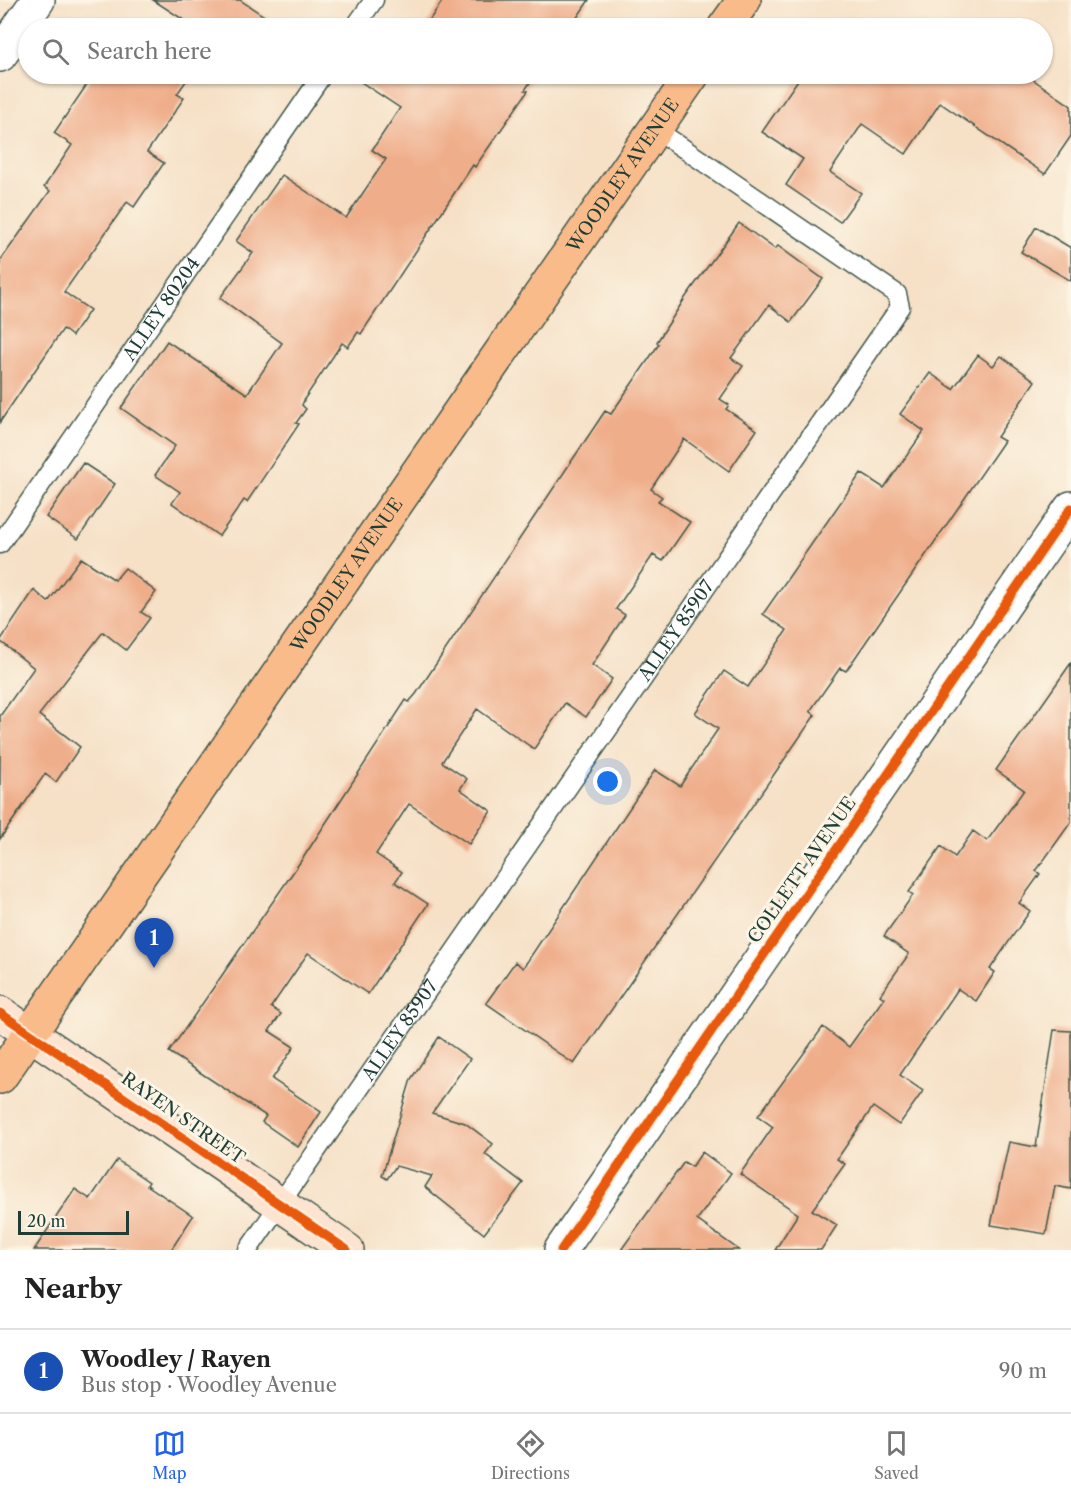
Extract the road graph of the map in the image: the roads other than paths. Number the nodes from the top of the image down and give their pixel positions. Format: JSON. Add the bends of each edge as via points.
{"nodes":[{"id":1,"x":38,"y":0,"type":"edge"},
{"id":2,"x":374,"y":0,"type":"edge"},
{"id":3,"x":744,"y":0,"type":"edge"},
{"id":4,"x":26,"y":18,"type":"edge"},
{"id":5,"x":361,"y":18,"type":"edge"},
{"id":6,"x":731,"y":18,"type":"edge"},
{"id":7,"x":18,"y":29,"type":"edge"},
{"id":8,"x":0,"y":55,"type":"edge"},
{"id":9,"x":316,"y":84,"type":"edge"},
{"id":10,"x":686,"y":84,"type":"edge"},
{"id":11,"x":655,"y":129,"type":"junction"},
{"id":12,"x":1071,"y":508,"type":"edge"},
{"id":13,"x":0,"y":544,"type":"edge"},
{"id":14,"x":0,"y":1012,"type":"edge"},
{"id":15,"x":31,"y":1033,"type":"junction"},
{"id":16,"x":0,"y":1077,"type":"edge"},
{"id":17,"x":279,"y":1204,"type":"junction"},
{"id":18,"x":248,"y":1250,"type":"edge"},
{"id":19,"x":347,"y":1250,"type":"edge"},
{"id":20,"x":561,"y":1250,"type":"edge"}],
"edges":[{"from":1,"to":4,"type":"street"},
{"from":2,"to":5,"type":"lane"},
{"from":3,"to":6,"type":"main road"},
{"from":7,"to":8,"type":"street"},
{"from":9,"to":13,"type":"lane","name":"ALLEY 80204"},
{"from":10,"to":11,"type":"main road","name":"WOODLEY AVENUE"},
{"from":11,"to":15,"type":"main road","name":"WOODLEY AVENUE"},
{"from":11,"to":17,"type":"lane","name":"ALLEY 85907","via":[[897,294],[900,308]]},
{"from":12,"to":20,"type":"street","name":"COLLETT AVENUE"},
{"from":14,"to":15,"type":"street","name":"RAYEN STREET"},
{"from":15,"to":16,"type":"main road","name":"WOODLEY AVENUE"},
{"from":15,"to":17,"type":"street","name":"RAYEN STREET"},
{"from":17,"to":18,"type":"lane","name":"ALLEY 85907"},
{"from":17,"to":19,"type":"street","name":"RAYEN STREET"}]}
